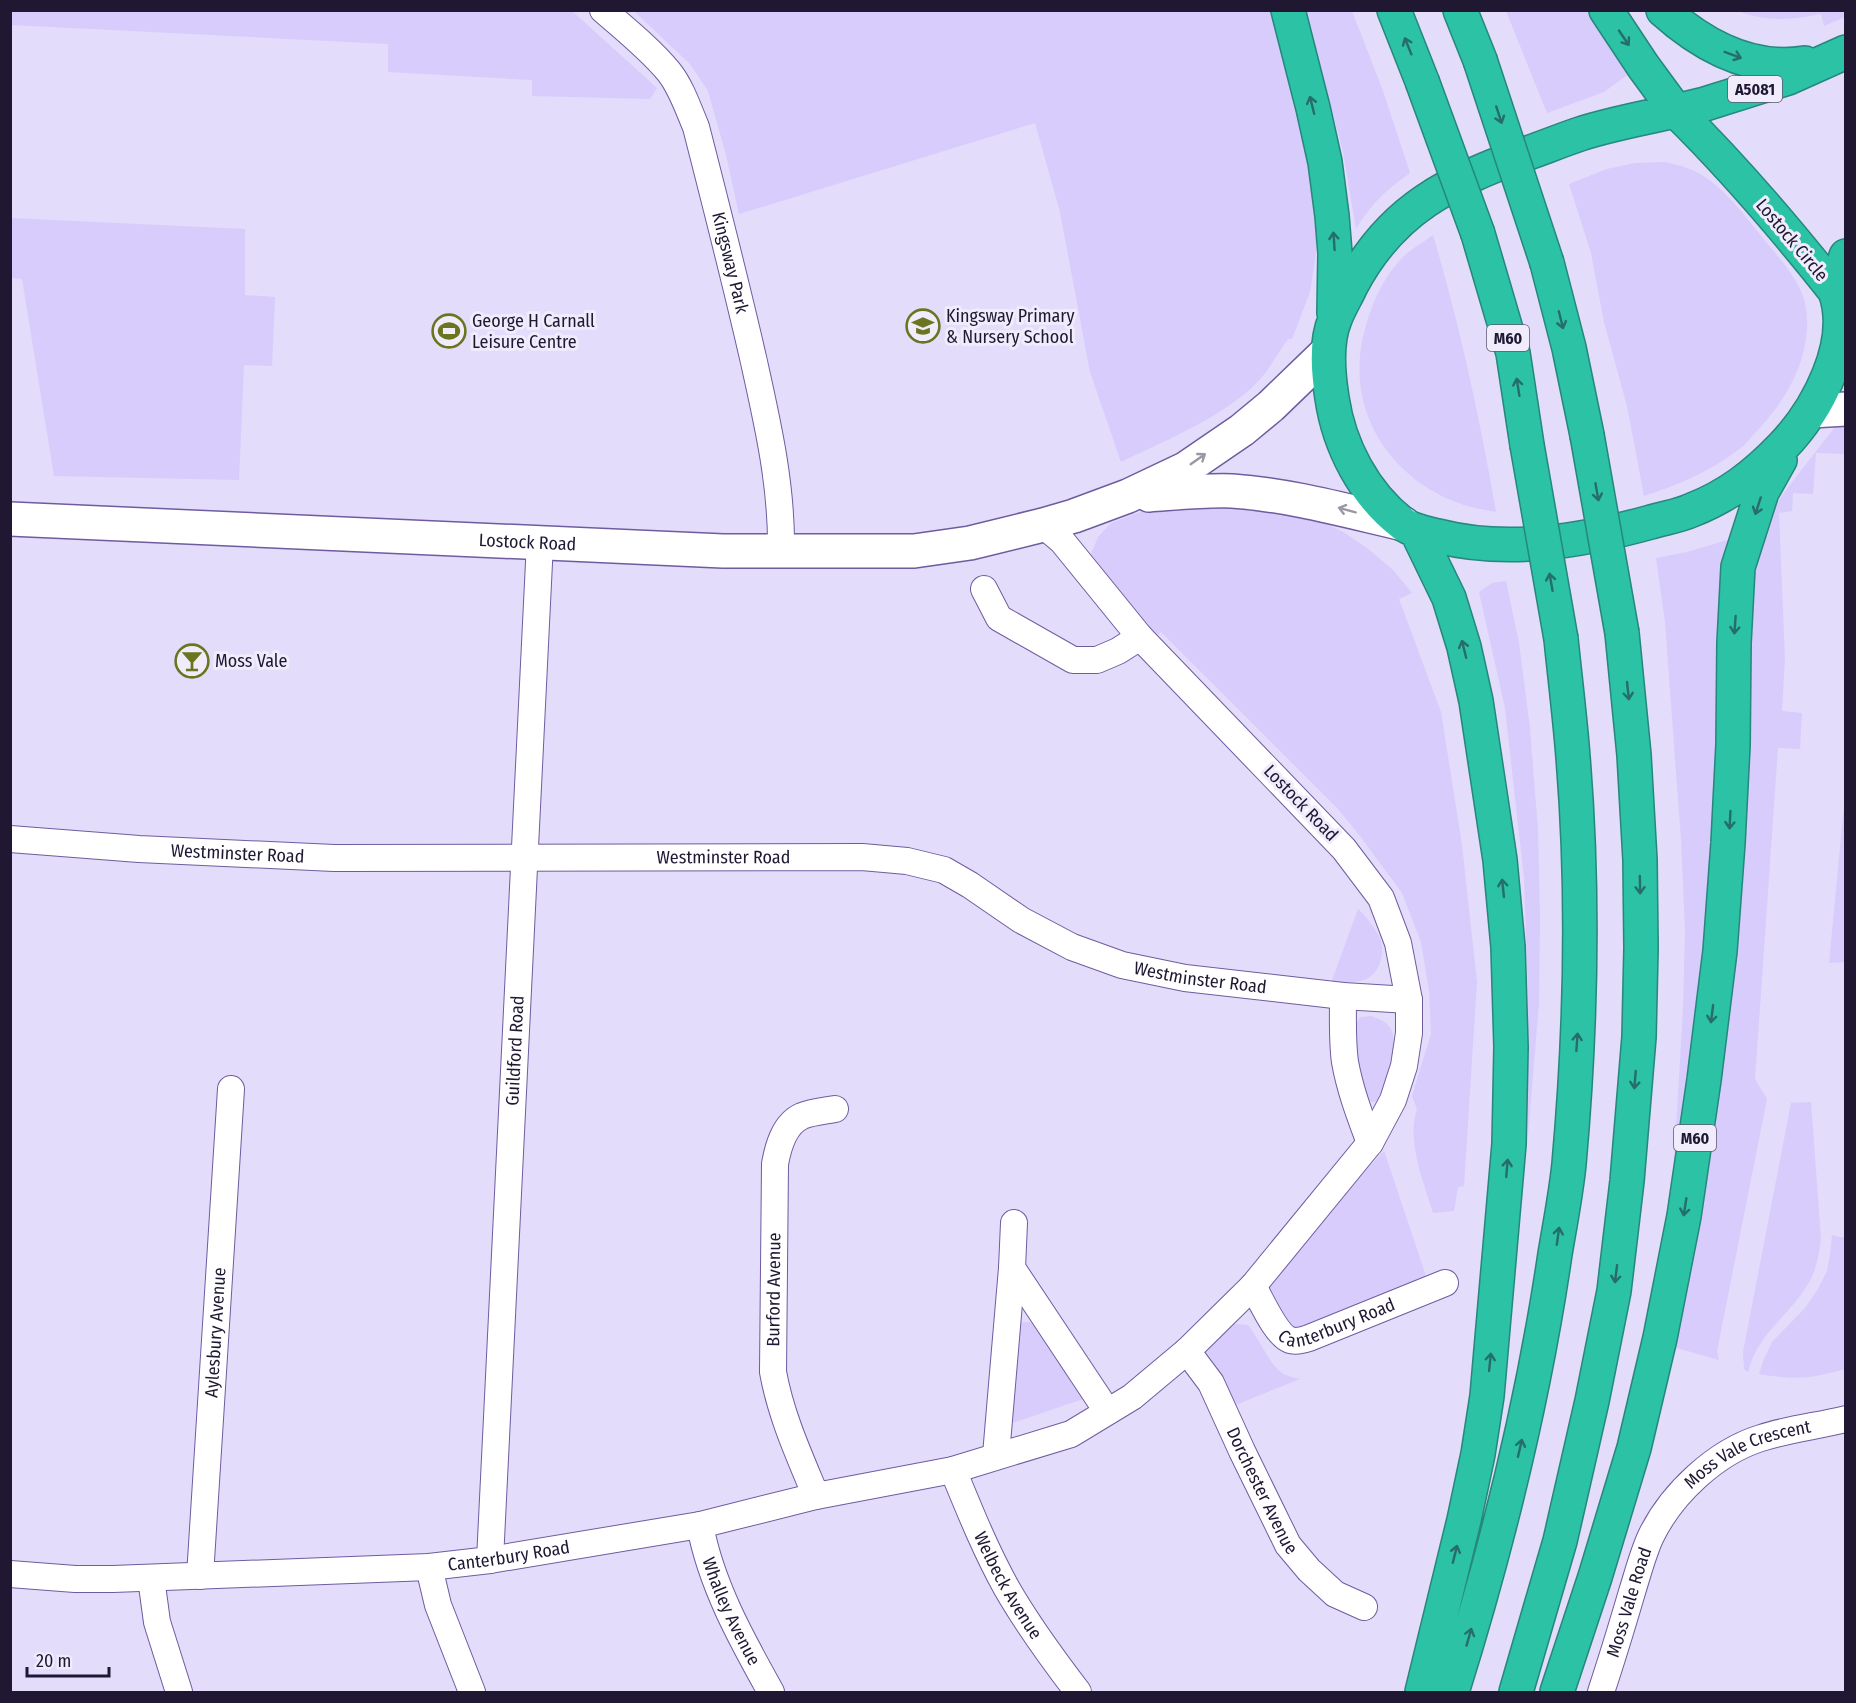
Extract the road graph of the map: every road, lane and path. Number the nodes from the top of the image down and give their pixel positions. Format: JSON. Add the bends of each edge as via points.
{"nodes":[{"id":1,"x":603,"y":10,"type":"edge"},
{"id":2,"x":1288,"y":10,"type":"edge"},
{"id":3,"x":1394,"y":10,"type":"edge"},
{"id":4,"x":1460,"y":10,"type":"edge"},
{"id":5,"x":1606,"y":10,"type":"edge"},
{"id":6,"x":1673,"y":19,"type":"edge"},
{"id":7,"x":1838,"y":55,"type":"edge"},
{"id":8,"x":1676,"y":111,"type":"junction"},
{"id":9,"x":1845,"y":256,"type":"edge"},
{"id":10,"x":1839,"y":298,"type":"edge"},
{"id":11,"x":1331,"y":336,"type":"junction"},
{"id":12,"x":1845,"y":409,"type":"edge"},
{"id":13,"x":1802,"y":423,"type":"junction"},
{"id":14,"x":1128,"y":496,"type":"junction"},
{"id":15,"x":10,"y":519,"type":"edge"},
{"id":16,"x":1043,"y":525,"type":"junction"},
{"id":17,"x":1410,"y":527,"type":"junction"},
{"id":18,"x":540,"y":542,"type":"junction"},
{"id":19,"x":781,"y":551,"type":"junction"},
{"id":20,"x":984,"y":589,"type":"dead end"},
{"id":21,"x":1140,"y":637,"type":"junction"},
{"id":22,"x":10,"y":839,"type":"edge"},
{"id":23,"x":525,"y":859,"type":"junction"},
{"id":24,"x":1343,"y":996,"type":"junction"},
{"id":25,"x":1409,"y":1000,"type":"junction"},
{"id":26,"x":231,"y":1089,"type":"dead end"},
{"id":27,"x":835,"y":1108,"type":"dead end"},
{"id":28,"x":1370,"y":1143,"type":"junction"},
{"id":29,"x":1014,"y":1223,"type":"dead end"},
{"id":30,"x":1012,"y":1268,"type":"junction"},
{"id":31,"x":1445,"y":1283,"type":"dead end"},
{"id":32,"x":1253,"y":1286,"type":"junction"},
{"id":33,"x":1187,"y":1351,"type":"junction"},
{"id":34,"x":1107,"y":1411,"type":"junction"},
{"id":35,"x":1845,"y":1419,"type":"edge"},
{"id":36,"x":996,"y":1455,"type":"junction"},
{"id":37,"x":953,"y":1470,"type":"junction"},
{"id":38,"x":816,"y":1496,"type":"junction"},
{"id":39,"x":1665,"y":1514,"type":"joint"},
{"id":40,"x":700,"y":1525,"type":"junction"},
{"id":41,"x":490,"y":1560,"type":"junction"},
{"id":42,"x":429,"y":1567,"type":"junction"},
{"id":43,"x":10,"y":1574,"type":"edge"},
{"id":44,"x":200,"y":1576,"type":"junction"},
{"id":45,"x":151,"y":1578,"type":"junction"},
{"id":46,"x":1364,"y":1607,"type":"dead end"},
{"id":47,"x":179,"y":1692,"type":"edge"},
{"id":48,"x":472,"y":1692,"type":"edge"},
{"id":49,"x":771,"y":1692,"type":"edge"},
{"id":50,"x":1078,"y":1692,"type":"edge"},
{"id":51,"x":1422,"y":1692,"type":"edge"},
{"id":52,"x":1452,"y":1692,"type":"edge"},
{"id":53,"x":1516,"y":1692,"type":"edge"},
{"id":54,"x":1557,"y":1692,"type":"edge"},
{"id":55,"x":1601,"y":1692,"type":"edge"}],
"edges":[{"from":1,"to":19,"type":"street","name":"Kingsway Park","via":[[670,73],[696,127],[772,442]]},
{"from":11,"to":2,"type":"highway","one_way":true,"via":[[1335,253],[1325,162]]},
{"from":52,"to":3,"type":"highway","number":"M60","one_way":true,"bridge":true,"via":[[1500,1528],[1526,1422],[1550,1293],[1569,1166],[1578,1018],[1579,871],[1561,639],[1513,353],[1478,234]]},
{"from":4,"to":53,"type":"highway","one_way":true,"bridge":true,"via":[[1547,263],[1569,348],[1622,633],[1640,860],[1639,1036],[1614,1291],[1560,1541]]},
{"from":5,"to":8,"type":"highway","name":"Lostock Circle","one_way":true},
{"from":6,"to":7,"type":"highway","one_way":true,"via":[[1709,45],[1768,64],[1800,64]]},
{"from":7,"to":8,"type":"highway","number":"A5081","via":[[1788,78]]},
{"from":8,"to":10,"type":"highway","name":"Lostock Circle","via":[[1793,239]]},
{"from":8,"to":11,"type":"highway","via":[[1582,134],[1476,172],[1438,192],[1406,215],[1379,242],[1357,275]]},
{"from":9,"to":10,"type":"highway"},
{"from":10,"to":13,"type":"highway","name":"Lostock Circle","via":[[1837,347],[1831,370]]},
{"from":14,"to":11,"type":"main road","name":"Lostock Road","one_way":true,"via":[[1185,469],[1242,430],[1292,387]]},
{"from":11,"to":17,"type":"highway","via":[[1329,379],[1340,435],[1354,465],[1375,495]]},
{"from":12,"to":13,"type":"main road"},
{"from":13,"to":17,"type":"highway","name":"Lostock Circle","via":[[1759,471],[1725,495],[1690,511],[1628,528],[1572,539],[1490,545]]},
{"from":13,"to":54,"type":"highway","number":"M60","one_way":true,"via":[[1762,492],[1738,567],[1733,745],[1720,951],[1684,1216],[1634,1448]]},
{"from":14,"to":16,"type":"main road","name":"Lostock Road"},
{"from":17,"to":14,"type":"main road","name":"Lostock Road","one_way":true,"via":[[1314,502],[1232,491]]},
{"from":15,"to":18,"type":"main road","name":"Lostock Road"},
{"from":16,"to":19,"type":"main road","name":"Lostock Road","via":[[970,543],[914,551]]},
{"from":16,"to":21,"type":"street","name":"Lostock Road","via":[[1062,541]]},
{"from":51,"to":17,"type":"highway","one_way":true,"via":[[1466,1509],[1487,1396],[1509,1144],[1512,1047],[1500,860],[1476,701],[1449,598]]},
{"from":18,"to":19,"type":"main road","name":"Lostock Road"},
{"from":18,"to":23,"type":"street","name":"Guildford Road"},
{"from":20,"to":21,"type":"street","via":[[999,618],[1073,660],[1097,660]]},
{"from":21,"to":25,"type":"street","name":"Lostock Road","via":[[1344,849],[1375,889],[1398,943]]},
{"from":22,"to":23,"type":"street","name":"Westminster Road","via":[[334,858]]},
{"from":23,"to":24,"type":"street","name":"Westminster Road","via":[[862,857],[907,861],[944,870],[1071,947],[1122,965],[1185,978]]},
{"from":23,"to":41,"type":"street","name":"Guildford Road"},
{"from":24,"to":25,"type":"street","name":"Westminster Road"},
{"from":24,"to":28,"type":"street","via":[[1345,1061]]},
{"from":25,"to":28,"type":"street","name":"Canterbury Road","via":[[1404,1066],[1393,1100]]},
{"from":26,"to":44,"type":"street","name":"Aylesbury Avenue"},
{"from":27,"to":38,"type":"street","name":"Burford Avenue","via":[[800,1117],[778,1143],[775,1164],[773,1372],[786,1424]]},
{"from":28,"to":32,"type":"street","name":"Canterbury Road"},
{"from":29,"to":30,"type":"street"},
{"from":30,"to":34,"type":"street"},
{"from":30,"to":36,"type":"street"},
{"from":31,"to":32,"type":"street","name":"Canterbury Road","via":[[1294,1341],[1279,1331]]},
{"from":32,"to":33,"type":"street","name":"Canterbury Road"},
{"from":33,"to":34,"type":"street","name":"Canterbury Road","via":[[1132,1397]]},
{"from":33,"to":46,"type":"street","name":"Dorchester Avenue","via":[[1211,1383],[1288,1545],[1335,1594]]},
{"from":34,"to":36,"type":"street","name":"Canterbury Road","via":[[1071,1434]]},
{"from":35,"to":39,"type":"street","name":"Moss Vale Crescent","via":[[1760,1438],[1737,1448],[1698,1474]]},
{"from":36,"to":37,"type":"street","name":"Canterbury Road"},
{"from":37,"to":38,"type":"street","name":"Canterbury Road"},
{"from":37,"to":50,"type":"street","name":"Welbeck Avenue","via":[[1005,1586],[1039,1641]]},
{"from":38,"to":40,"type":"street","name":"Canterbury Road"},
{"from":39,"to":55,"type":"street","name":"Moss Vale Road","via":[[1641,1562]]},
{"from":40,"to":41,"type":"street","name":"Canterbury Road"},
{"from":40,"to":49,"type":"street","name":"Whalley Avenue","via":[[704,1550],[719,1590]]},
{"from":41,"to":42,"type":"street","name":"Canterbury Road"},
{"from":42,"to":44,"type":"street","name":"Canterbury Road"},
{"from":42,"to":48,"type":"street","via":[[438,1605]]},
{"from":43,"to":45,"type":"street","name":"Canterbury Road","via":[[75,1579]]},
{"from":44,"to":45,"type":"street","name":"Canterbury Road"},
{"from":45,"to":47,"type":"street","via":[[157,1622]]}]}
